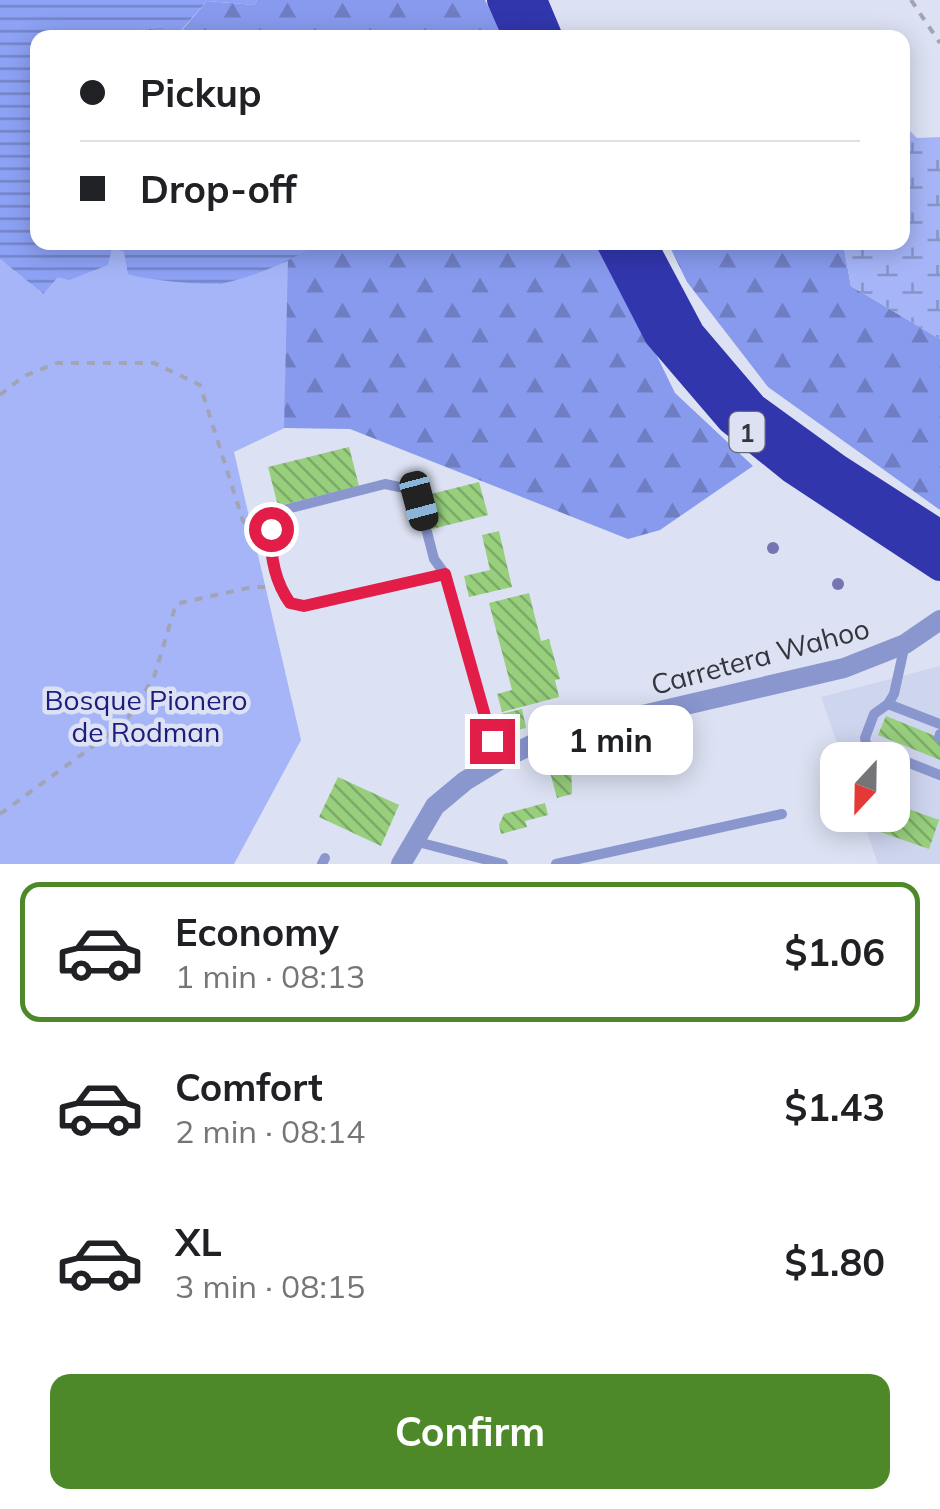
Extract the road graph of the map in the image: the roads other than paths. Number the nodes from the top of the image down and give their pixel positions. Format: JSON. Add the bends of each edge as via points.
{"nodes":[{"id":1,"x":502,"y":0,"type":"edge"},
{"id":2,"x":532,"y":0,"type":"edge"},
{"id":3,"x":515,"y":30,"type":"edge"},
{"id":4,"x":545,"y":30,"type":"edge"},
{"id":5,"x":615,"y":250,"type":"edge"},
{"id":6,"x":646,"y":250,"type":"edge"},
{"id":7,"x":940,"y":536,"type":"edge"},
{"id":8,"x":940,"y":566,"type":"edge"},
{"id":9,"x":445,"y":574,"type":"junction"},
{"id":10,"x":940,"y":620,"type":"edge"},
{"id":11,"x":905,"y":644,"type":"junction"},
{"id":12,"x":888,"y":704,"type":"junction"},
{"id":13,"x":906,"y":710,"type":"junction"},
{"id":14,"x":924,"y":718,"type":"junction"},
{"id":15,"x":902,"y":723,"type":"dead end"},
{"id":16,"x":940,"y":724,"type":"edge"},
{"id":17,"x":920,"y":730,"type":"dead end"},
{"id":18,"x":866,"y":742,"type":"edge"},
{"id":19,"x":912,"y":749,"type":"dead end"},
{"id":20,"x":910,"y":756,"type":"edge"},
{"id":21,"x":931,"y":757,"type":"dead end"},
{"id":22,"x":498,"y":761,"type":"junction"},
{"id":23,"x":910,"y":763,"type":"edge"},
{"id":24,"x":926,"y":770,"type":"junction"},
{"id":25,"x":940,"y":775,"type":"edge"},
{"id":26,"x":782,"y":814,"type":"dead end"},
{"id":27,"x":414,"y":840,"type":"junction"},
{"id":28,"x":401,"y":864,"type":"edge"},
{"id":29,"x":503,"y":864,"type":"edge"},
{"id":30,"x":556,"y":864,"type":"edge"}],
"edges":[{"from":1,"to":3,"type":"highway"},
{"from":2,"to":4,"type":"highway"},
{"from":5,"to":8,"type":"highway","number":"1","via":[[658,336],[731,419]]},
{"from":6,"to":7,"type":"highway","number":"1","via":[[690,334],[753,408]]},
{"from":9,"to":9,"type":"lane","via":[[434,560],[419,501],[404,488],[385,484],[283,510],[271,529],[270,548],[290,603],[304,606]]},
{"from":9,"to":22,"type":"lane"},
{"from":10,"to":11,"type":"street","name":"Carretera Wahoo"},
{"from":11,"to":12,"type":"lane"},
{"from":11,"to":22,"type":"street","name":"Carretera Wahoo","via":[[844,668],[548,736]]},
{"from":12,"to":13,"type":"lane"},
{"from":12,"to":18,"type":"lane","via":[[874,714]]},
{"from":13,"to":14,"type":"lane"},
{"from":13,"to":15,"type":"lane"},
{"from":14,"to":16,"type":"lane"},
{"from":14,"to":17,"type":"lane"},
{"from":19,"to":20,"type":"lane"},
{"from":21,"to":24,"type":"lane"},
{"from":22,"to":27,"type":"street","name":"Carretera Wahoo","via":[[435,806]]},
{"from":23,"to":24,"type":"lane"},
{"from":24,"to":25,"type":"lane"},
{"from":26,"to":30,"type":"lane"},
{"from":27,"to":28,"type":"street","name":"Carretera Wahoo"},
{"from":27,"to":29,"type":"lane"}]}
